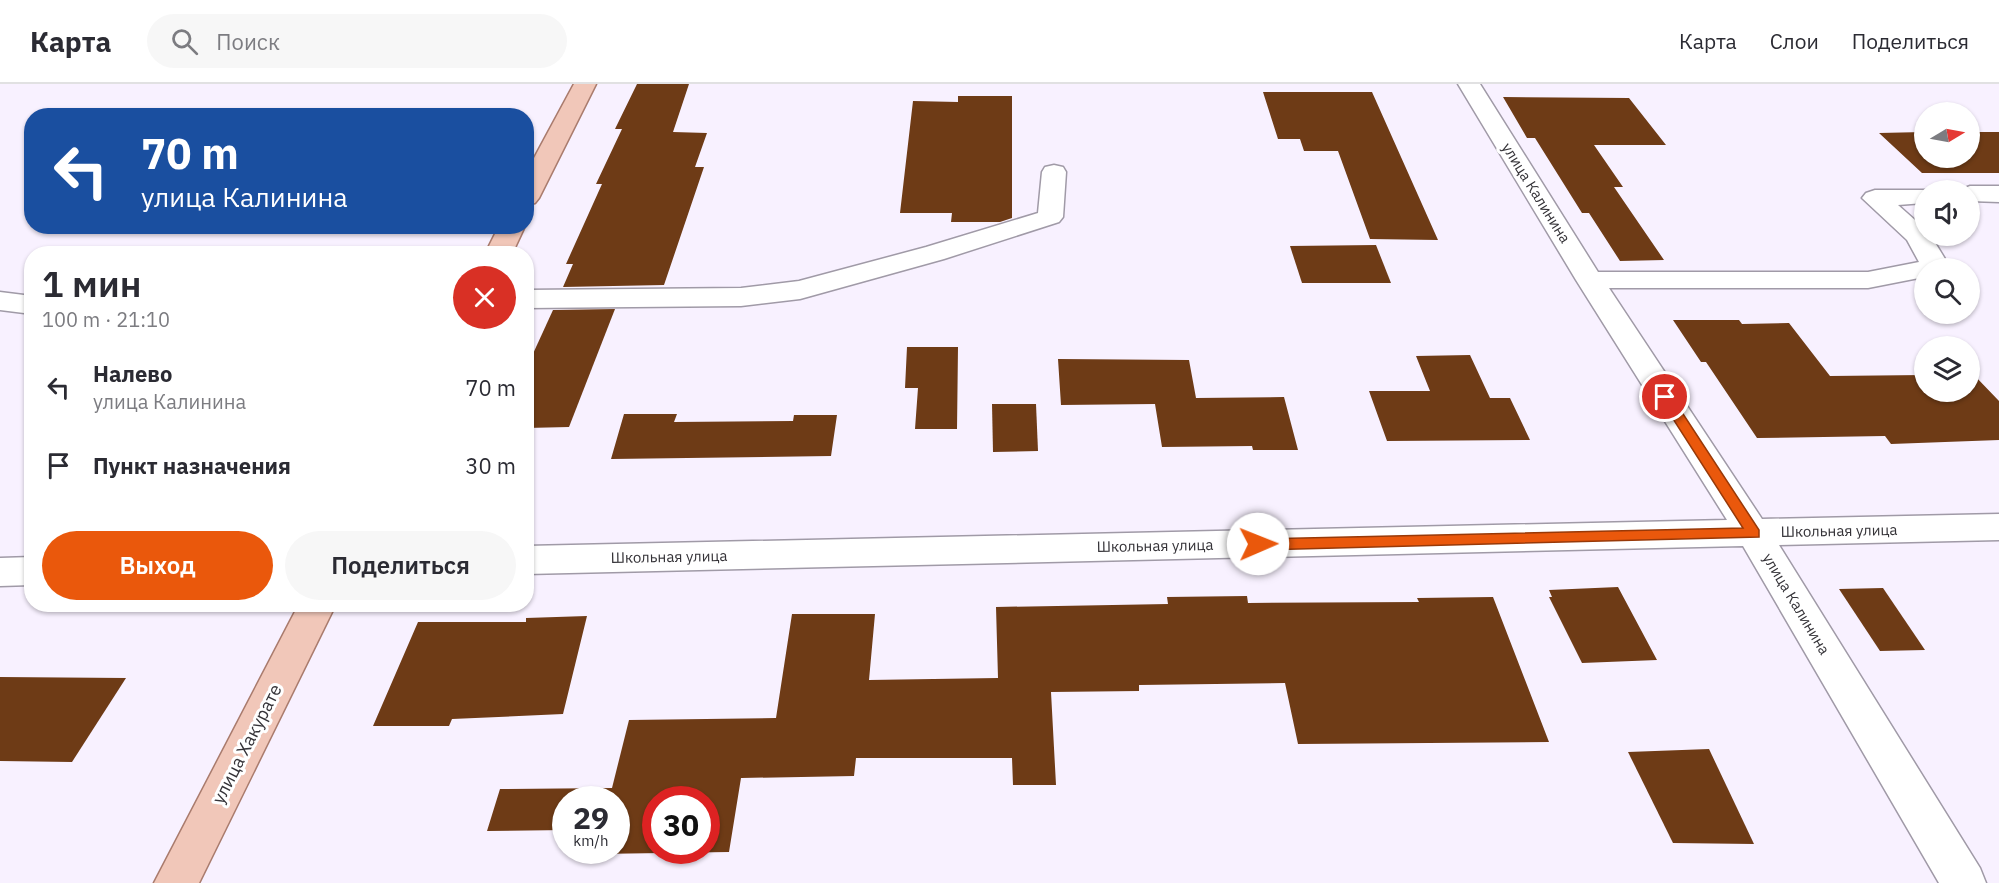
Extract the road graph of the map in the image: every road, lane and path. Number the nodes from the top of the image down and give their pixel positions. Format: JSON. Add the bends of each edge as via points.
{"nodes":[{"id":1,"x":585,"y":84,"type":"edge"},
{"id":2,"x":1469,"y":84,"type":"edge"},
{"id":3,"x":1054,"y":172,"type":"dead end"},
{"id":4,"x":534,"y":183,"type":"edge"},
{"id":5,"x":1980,"y":194,"type":"edge"},
{"id":6,"x":1999,"y":194,"type":"edge"},
{"id":7,"x":1914,"y":196,"type":"edge"},
{"id":8,"x":1914,"y":232,"type":"edge"},
{"id":9,"x":1914,"y":271,"type":"edge"},
{"id":10,"x":1590,"y":280,"type":"junction"},
{"id":11,"x":534,"y":299,"type":"edge"},
{"id":12,"x":0,"y":301,"type":"edge"},
{"id":13,"x":24,"y":304,"type":"edge"},
{"id":14,"x":1999,"y":527,"type":"edge"},
{"id":15,"x":1754,"y":534,"type":"junction"},
{"id":16,"x":534,"y":560,"type":"edge"},
{"id":17,"x":24,"y":571,"type":"edge"},
{"id":18,"x":0,"y":572,"type":"edge"},
{"id":19,"x":314,"y":612,"type":"edge"},
{"id":20,"x":176,"y":883,"type":"edge"},
{"id":21,"x":1964,"y":883,"type":"edge"}],
"edges":[{"from":1,"to":4,"type":"main road"},
{"from":2,"to":10,"type":"street","name":"улица Калинина"},
{"from":3,"to":11,"type":"street","via":[[1050,218],[800,290],[741,297]]},
{"from":5,"to":6,"type":"street"},
{"from":7,"to":8,"type":"street","via":[[1875,198]]},
{"from":9,"to":10,"type":"street","via":[[1868,280]]},
{"from":10,"to":15,"type":"street","name":"улица Калинина"},
{"from":12,"to":13,"type":"street"},
{"from":14,"to":15,"type":"street","name":"Школьная улица"},
{"from":15,"to":16,"type":"street","name":"Школьная улица"},
{"from":15,"to":21,"type":"street","name":"улица Калинина"},
{"from":17,"to":18,"type":"street"},
{"from":19,"to":20,"type":"main road","name":"улица Хакурате"}]}
